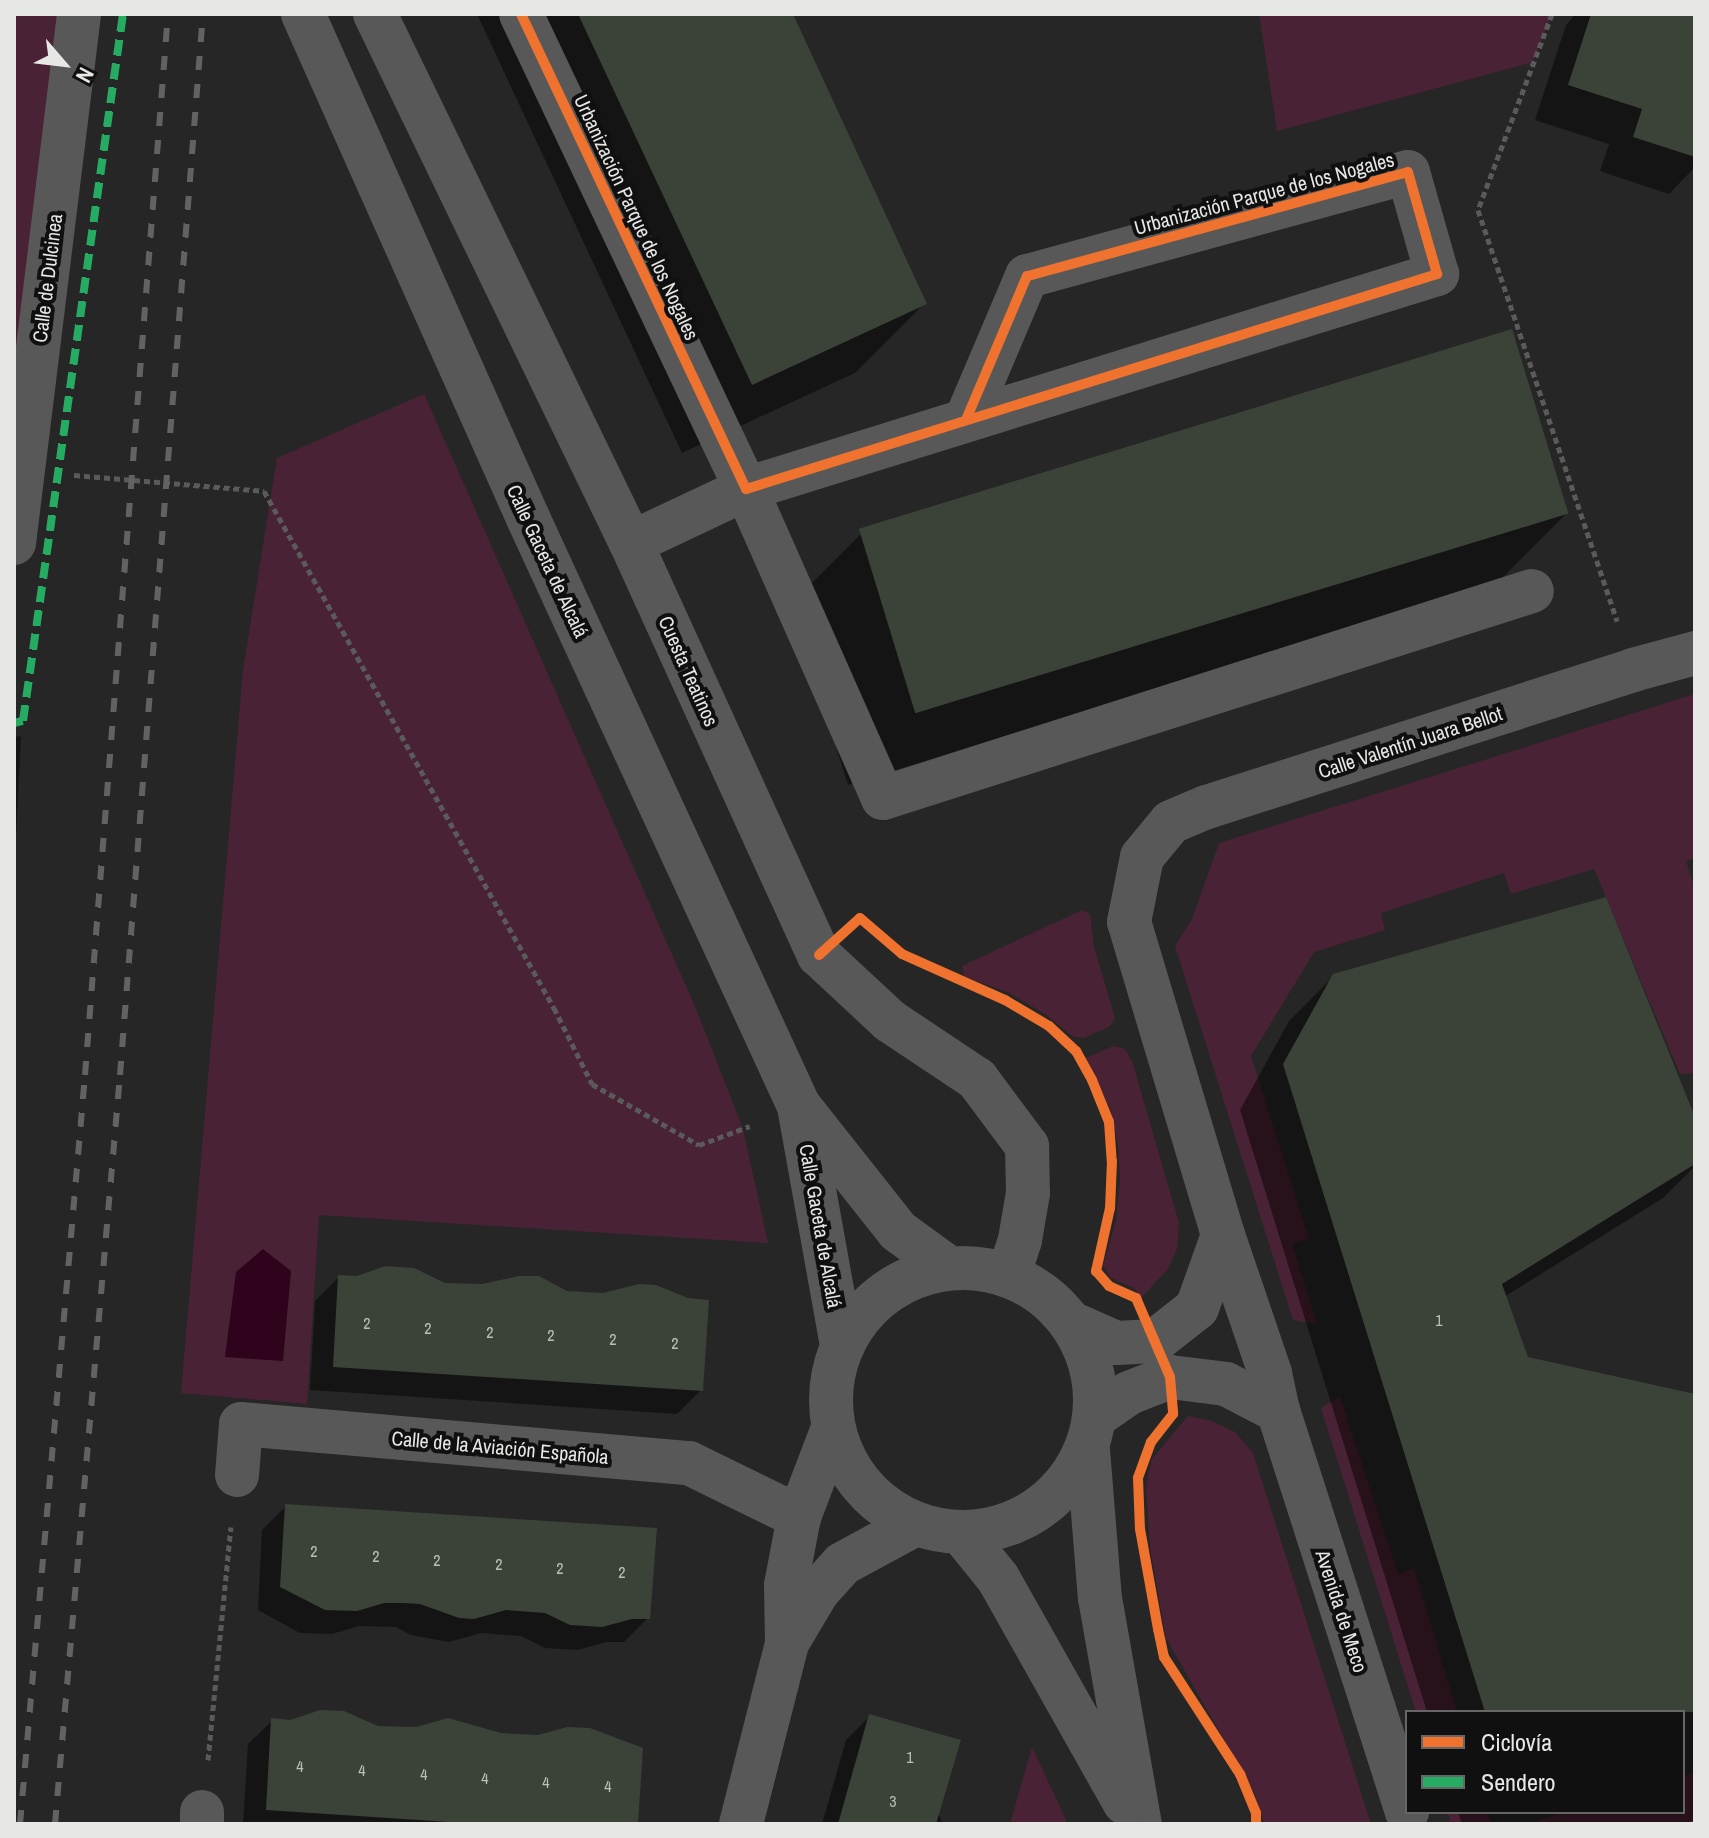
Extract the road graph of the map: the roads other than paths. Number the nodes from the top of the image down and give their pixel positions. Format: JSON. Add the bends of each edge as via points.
{"nodes":[{"id":1,"x":79,"y":14,"type":"edge"},
{"id":2,"x":303,"y":14,"type":"edge"},
{"id":3,"x":375,"y":14,"type":"edge"},
{"id":4,"x":521,"y":14,"type":"edge"},
{"id":5,"x":966,"y":420,"type":"junction"},
{"id":6,"x":746,"y":489,"type":"junction"},
{"id":7,"x":14,"y":543,"type":"edge"},
{"id":8,"x":631,"y":543,"type":"junction"},
{"id":9,"x":1532,"y":591,"type":"dead end"},
{"id":10,"x":1695,"y":653,"type":"edge"},
{"id":11,"x":1142,"y":857,"type":"joint"},
{"id":12,"x":799,"y":1106,"type":"junction"},
{"id":13,"x":1223,"y":1235,"type":"junction"},
{"id":14,"x":949,"y":1268,"type":"junction"},
{"id":15,"x":1009,"y":1274,"type":"junction"},
{"id":16,"x":1073,"y":1324,"type":"junction"},
{"id":17,"x":842,"y":1345,"type":"junction"},
{"id":18,"x":1278,"y":1411,"type":"junction"},
{"id":19,"x":833,"y":1428,"type":"junction"},
{"id":20,"x":1092,"y":1433,"type":"junction"},
{"id":21,"x":237,"y":1475,"type":"road end"},
{"id":22,"x":799,"y":1517,"type":"junction"},
{"id":23,"x":914,"y":1525,"type":"junction"},
{"id":24,"x":963,"y":1535,"type":"junction"},
{"id":25,"x":787,"y":1643,"type":"junction"},
{"id":26,"x":1405,"y":1806,"type":"edge"},
{"id":27,"x":741,"y":1824,"type":"edge"},
{"id":28,"x":1139,"y":1824,"type":"edge"}],
"edges":[{"from":1,"to":7,"type":"street","name":"Calle de Dulcinea"},
{"from":2,"to":12,"type":"street","name":"Calle Gaceta de Alcalá"},
{"from":3,"to":8,"type":"street","name":"Cuesta Teatinos"},
{"from":4,"to":6,"type":"street","name":"Urbanización Parque de los Nogales"},
{"from":5,"to":5,"type":"street","name":"Urbanización Parque de los Nogales","via":[[1027,276],[1408,172],[1437,274]]},
{"from":5,"to":6,"type":"street","name":"Urbanización Parque de los Nogales"},
{"from":6,"to":8,"type":"street","name":"Urbanización Parque de los Nogales"},
{"from":6,"to":9,"type":"street","name":"Urbanización Parque de los Nogales","via":[[883,798]]},
{"from":8,"to":15,"type":"street","name":"Cuesta Teatinos","via":[[819,955],[890,1021],[977,1079],[1027,1146],[1028,1193]]},
{"from":10,"to":11,"type":"street","name":"Calle Valentín Juara Bellot","via":[[1207,807],[1171,822]]},
{"from":11,"to":13,"type":"street","name":"Avenida de Meco","via":[[1129,922]]},
{"from":12,"to":14,"type":"street","name":"Calle Gaceta de Alcalá","via":[[898,1231]]},
{"from":12,"to":17,"type":"street","name":"Calle Gaceta de Alcalá"},
{"from":13,"to":16,"type":"street","via":[[1197,1308],[1155,1341],[1116,1343]]},
{"from":13,"to":18,"type":"street","name":"Avenida de Meco"},
{"from":14,"to":15,"type":"street"},
{"from":14,"to":17,"type":"street","via":[[905,1280],[868,1307]]},
{"from":15,"to":16,"type":"street","via":[[1045,1294]]},
{"from":16,"to":20,"type":"street","via":[[1093,1368]]},
{"from":17,"to":19,"type":"street","via":[[831,1386]]},
{"from":18,"to":20,"type":"street","via":[[1226,1384],[1170,1377],[1129,1393]]},
{"from":18,"to":26,"type":"street","name":"Avenida de Meco"},
{"from":19,"to":22,"type":"street"},
{"from":19,"to":23,"type":"street","via":[[849,1469],[876,1503]]},
{"from":20,"to":24,"type":"street","via":[[1059,1494],[1015,1524]]},
{"from":20,"to":28,"type":"street","via":[[1100,1598]]},
{"from":21,"to":22,"type":"street","name":"Calle de la Aviación Española","via":[[241,1424],[689,1463]]},
{"from":22,"to":25,"type":"street","via":[[786,1585]]},
{"from":23,"to":24,"type":"street"},
{"from":23,"to":25,"type":"street","via":[[842,1564],[818,1591]]},
{"from":24,"to":28,"type":"street","via":[[998,1578]]},
{"from":25,"to":27,"type":"street"}]}
